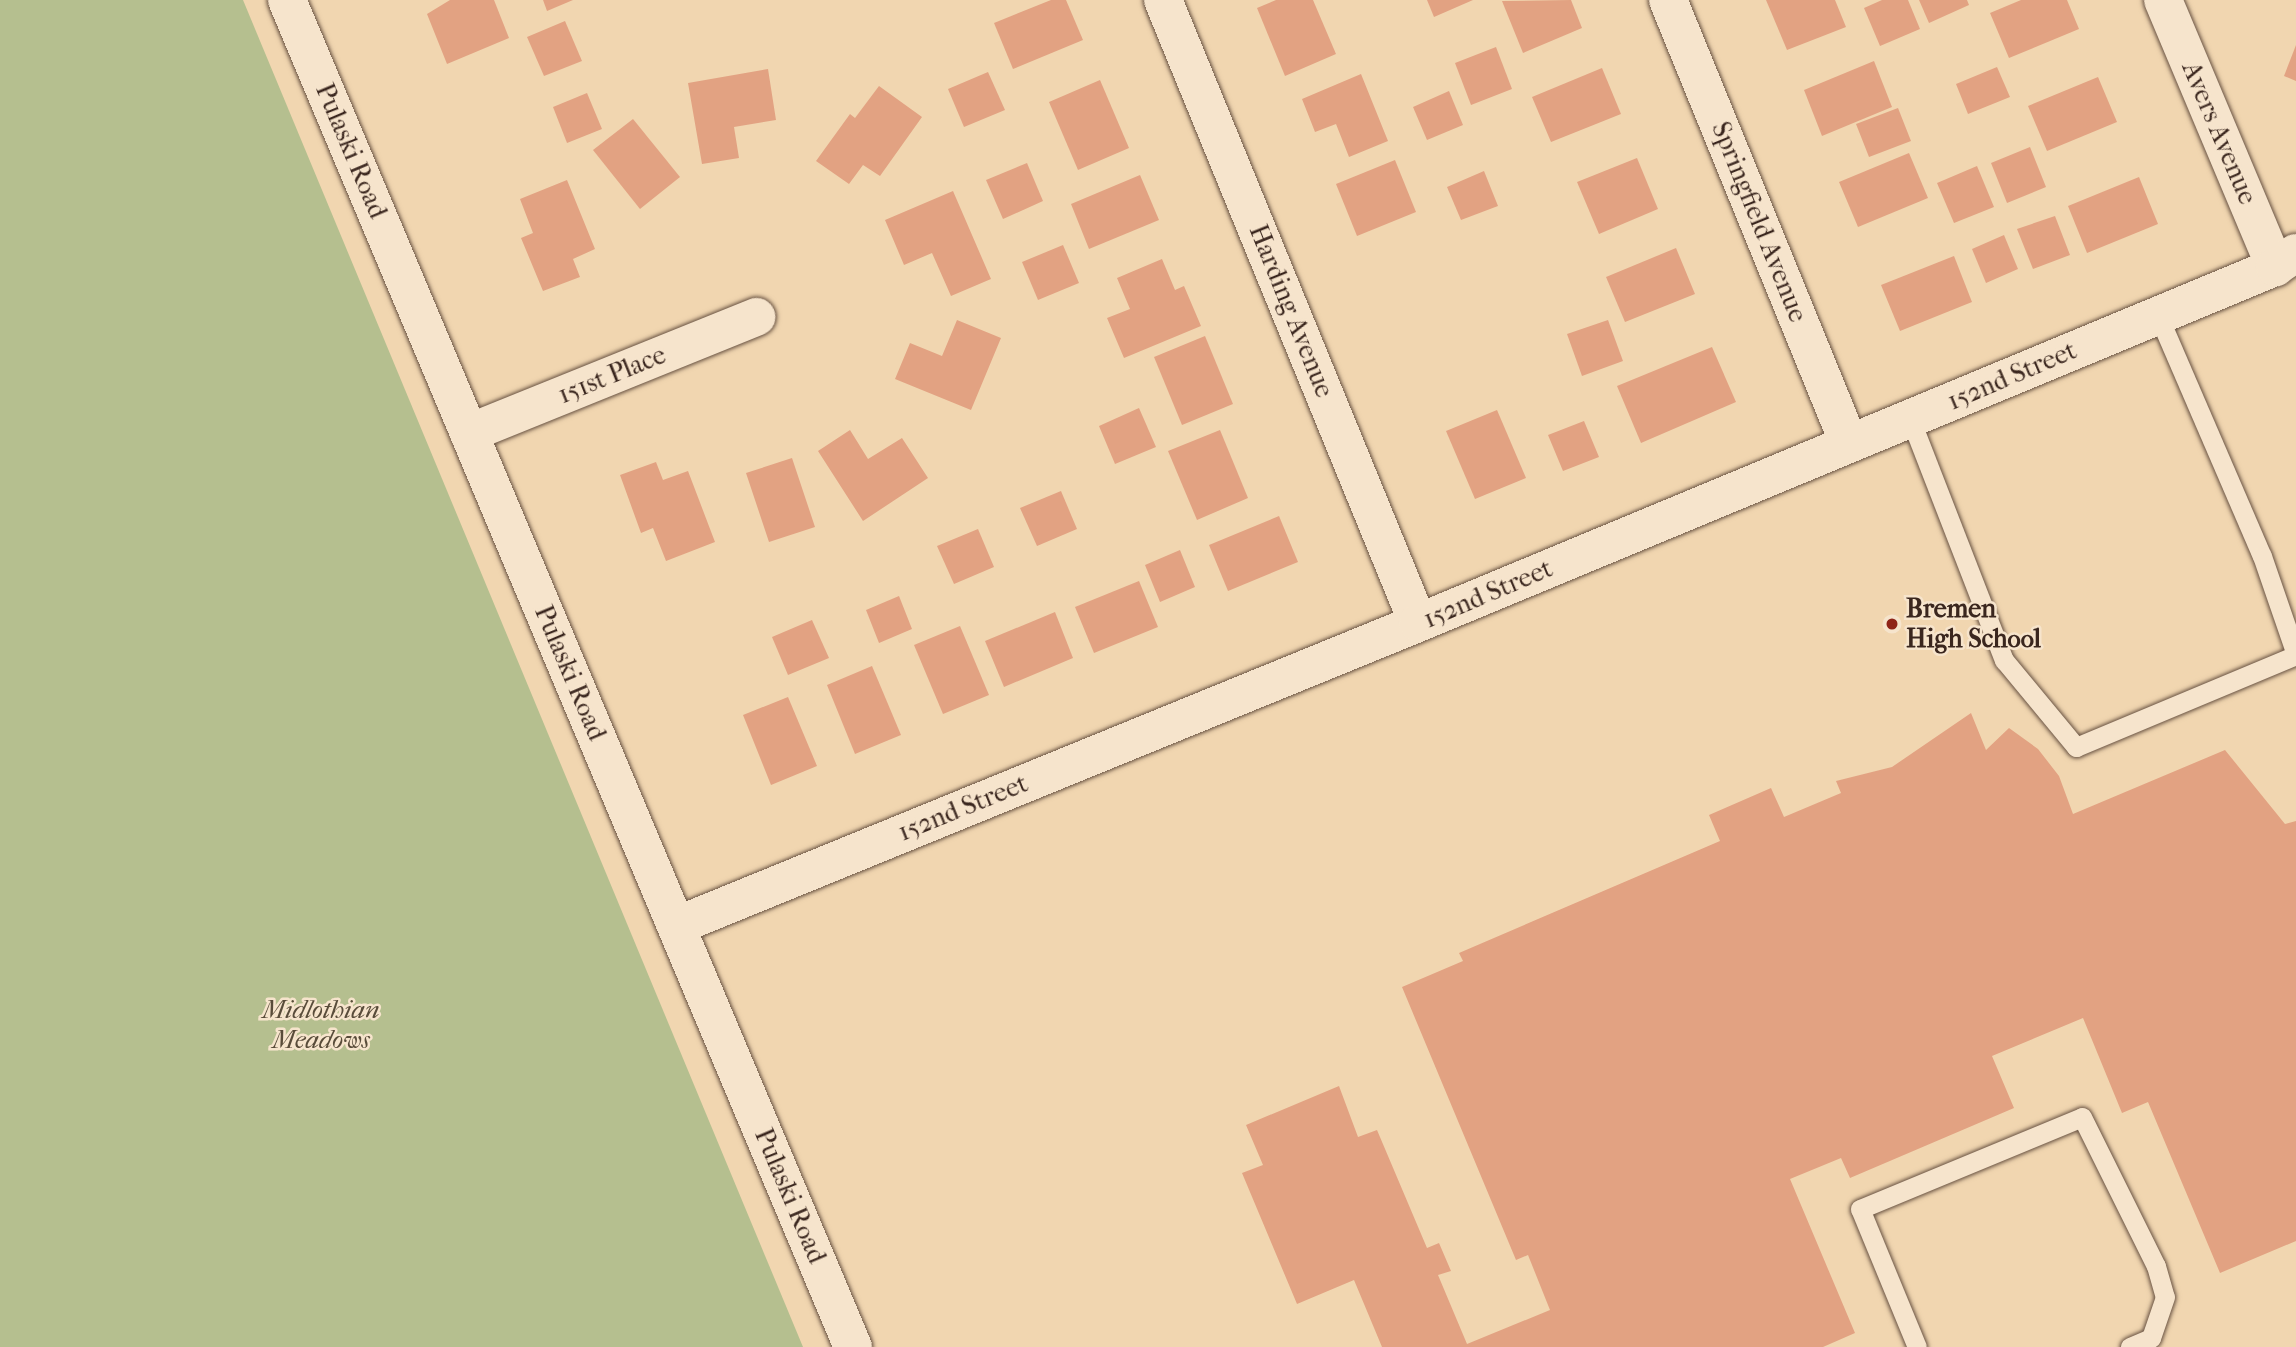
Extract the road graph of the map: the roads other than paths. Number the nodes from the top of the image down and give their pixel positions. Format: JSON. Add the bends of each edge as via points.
{"nodes":[{"id":1,"x":287,"y":0,"type":"edge"},
{"id":2,"x":1163,"y":0,"type":"edge"},
{"id":3,"x":1668,"y":0,"type":"edge"},
{"id":4,"x":2162,"y":0,"type":"edge"},
{"id":5,"x":2285,"y":260,"type":"edge"},
{"id":6,"x":2158,"y":315,"type":"junction"},
{"id":7,"x":756,"y":317,"type":"dead end"},
{"id":8,"x":1910,"y":418,"type":"junction"},
{"id":9,"x":469,"y":433,"type":"junction"},
{"id":10,"x":1849,"y":443,"type":"junction"},
{"id":11,"x":1418,"y":623,"type":"junction"},
{"id":12,"x":2296,"y":655,"type":"edge"},
{"id":13,"x":676,"y":926,"type":"junction"},
{"id":14,"x":853,"y":1347,"type":"edge"},
{"id":15,"x":1917,"y":1347,"type":"edge"},
{"id":16,"x":2130,"y":1347,"type":"edge"}],
"edges":[{"from":1,"to":9,"type":"street","name":"Pulaski Road"},
{"from":2,"to":11,"type":"street","name":"Harding Avenue"},
{"from":3,"to":10,"type":"street","name":"Springfield Avenue"},
{"from":4,"to":5,"type":"street","name":"Avers Avenue"},
{"from":5,"to":6,"type":"street","name":"152nd Street"},
{"from":6,"to":8,"type":"street","name":"152nd Street"},
{"from":6,"to":12,"type":"lane","via":[[2262,556]]},
{"from":7,"to":9,"type":"street","name":"151st Place"},
{"from":8,"to":10,"type":"street","name":"152nd Street"},
{"from":8,"to":12,"type":"lane","via":[[1965,548],[2004,660],[2076,747]]},
{"from":9,"to":13,"type":"street","name":"Pulaski Road"},
{"from":10,"to":11,"type":"street","name":"152nd Street"},
{"from":11,"to":13,"type":"street","name":"152nd Street"},
{"from":13,"to":14,"type":"street","name":"Pulaski Road"},
{"from":15,"to":16,"type":"lane","via":[[1860,1209],[2081,1116],[2157,1266],[2165,1297],[2151,1338]]}]}
